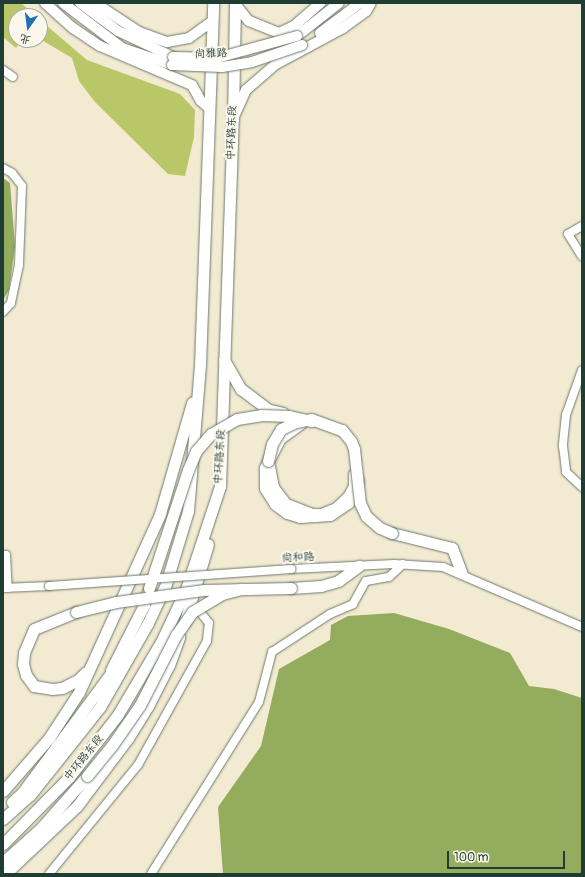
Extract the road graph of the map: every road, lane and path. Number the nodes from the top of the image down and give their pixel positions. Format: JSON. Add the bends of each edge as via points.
{"nodes":[{"id":1,"x":46,"y":3,"type":"edge"},
{"id":2,"x":63,"y":3,"type":"edge"},
{"id":3,"x":80,"y":3,"type":"edge"},
{"id":4,"x":95,"y":3,"type":"edge"},
{"id":5,"x":213,"y":3,"type":"edge"},
{"id":6,"x":320,"y":3,"type":"edge"},
{"id":7,"x":339,"y":3,"type":"edge"},
{"id":8,"x":360,"y":3,"type":"edge"},
{"id":9,"x":371,"y":3,"type":"edge"},
{"id":10,"x":235,"y":4,"type":"edge"},
{"id":11,"x":212,"y":21,"type":"junction"},
{"id":12,"x":299,"y":41,"type":"junction"},
{"id":13,"x":172,"y":61,"type":"junction"},
{"id":14,"x":3,"y":70,"type":"edge"},
{"id":15,"x":13,"y":77,"type":"dead end"},
{"id":16,"x":209,"y":108,"type":"junction"},
{"id":17,"x":233,"y":119,"type":"junction"},
{"id":18,"x":3,"y":168,"type":"edge"},
{"id":19,"x":582,"y":226,"type":"edge"},
{"id":20,"x":582,"y":256,"type":"edge"},
{"id":21,"x":3,"y":312,"type":"edge"},
{"id":22,"x":224,"y":360,"type":"junction"},
{"id":23,"x":582,"y":370,"type":"edge"},
{"id":24,"x":198,"y":379,"type":"junction"},
{"id":25,"x":311,"y":422,"type":"junction"},
{"id":26,"x":220,"y":486,"type":"junction"},
{"id":27,"x":582,"y":487,"type":"edge"},
{"id":28,"x":3,"y":555,"type":"edge"},
{"id":29,"x":403,"y":564,"type":"junction"},
{"id":30,"x":359,"y":566,"type":"junction"},
{"id":31,"x":461,"y":572,"type":"junction"},
{"id":32,"x":5,"y":588,"type":"edge"},
{"id":33,"x":241,"y":589,"type":"junction"},
{"id":34,"x":191,"y":604,"type":"junction"},
{"id":35,"x":148,"y":623,"type":"junction"},
{"id":36,"x":582,"y":627,"type":"edge"},
{"id":37,"x":91,"y":667,"type":"junction"},
{"id":38,"x":100,"y":689,"type":"junction"},
{"id":39,"x":3,"y":790,"type":"edge"},
{"id":40,"x":3,"y":809,"type":"edge"},
{"id":41,"x":3,"y":819,"type":"edge"},
{"id":42,"x":3,"y":844,"type":"edge"},
{"id":43,"x":3,"y":862,"type":"edge"},
{"id":44,"x":5,"y":874,"type":"edge"},
{"id":45,"x":49,"y":874,"type":"edge"},
{"id":46,"x":151,"y":874,"type":"edge"}],
"edges":[{"from":1,"to":16,"type":"main road","via":[[73,28],[100,46],[192,85],[201,101]]},
{"from":2,"to":13,"type":"main road","name":"尚雅路","via":[[122,48]]},
{"from":3,"to":13,"type":"main road","name":"尚雅路","via":[[118,31]]},
{"from":4,"to":11,"type":"main road","via":[[139,32],[167,42],[189,38]]},
{"from":5,"to":11,"type":"highway","name":"中环路东段"},
{"from":6,"to":10,"type":"main road","via":[[294,26],[278,33],[248,22]]},
{"from":7,"to":12,"type":"main road","name":"尚雅路"},
{"from":8,"to":12,"type":"main road","name":"尚雅路","via":[[346,16]]},
{"from":9,"to":17,"type":"main road","via":[[366,11],[343,28],[276,64],[246,90]]},
{"from":10,"to":17,"type":"highway","name":"中环路东段"},
{"from":11,"to":16,"type":"highway","name":"中环路东段"},
{"from":12,"to":13,"type":"main road","name":"尚雅路","bridge":true,"via":[[218,58]]},
{"from":14,"to":15,"type":"street"},
{"from":16,"to":24,"type":"highway","name":"中环路东段"},
{"from":17,"to":22,"type":"highway","name":"中环路东段"},
{"from":18,"to":21,"type":"street","via":[[12,173],[22,186],[19,264],[11,303]]},
{"from":19,"to":20,"type":"street","via":[[568,234]]},
{"from":22,"to":25,"type":"highway","via":[[241,389],[269,410],[330,420],[344,428],[355,444],[360,456],[361,471],[355,493],[348,503],[330,515],[312,518],[287,513],[275,504],[265,488],[265,468],[280,438],[295,426]]},
{"from":22,"to":26,"type":"highway","name":"中环路东段"},
{"from":23,"to":27,"type":"street","via":[[566,415],[563,446],[566,472]]},
{"from":24,"to":35,"type":"highway","name":"中环路东段","via":[[188,511],[165,587]]},
{"from":24,"to":37,"type":"highway","via":[[160,514]]},
{"from":25,"to":31,"type":"highway","bridge":true,"via":[[328,427],[349,447],[354,486],[348,497],[336,508],[320,514],[302,512],[286,504],[273,487],[268,460],[272,444],[281,429],[311,418],[329,424],[342,430],[351,441],[360,502],[366,516],[380,528],[392,533],[452,548]]},
{"from":25,"to":38,"type":"highway","bridge":true,"via":[[290,416],[261,415],[237,419],[211,434],[196,451],[144,605]]},
{"from":26,"to":34,"type":"highway","via":[[211,535]]},
{"from":26,"to":42,"type":"highway","name":"中环路东段","via":[[186,589],[161,642],[117,716],[69,777]]},
{"from":28,"to":32,"type":"street","via":[[6,555]]},
{"from":29,"to":30,"type":"street","name":"尚和路"},
{"from":29,"to":31,"type":"street","name":"尚和路","via":[[443,566]]},
{"from":29,"to":46,"type":"street","via":[[388,577],[366,581],[353,604],[330,614],[272,652],[259,702]]},
{"from":30,"to":32,"type":"street","name":"尚和路","bridge":true},
{"from":30,"to":33,"type":"highway","bridge":true,"via":[[338,581],[321,586]]},
{"from":31,"to":36,"type":"street","name":"尚和路"},
{"from":33,"to":37,"type":"highway","bridge":true,"via":[[204,590],[116,602],[76,612],[34,629],[24,653],[23,664],[26,675],[34,686],[62,688],[78,680]]},
{"from":33,"to":43,"type":"highway","bridge":true,"via":[[217,596],[192,612],[176,635],[140,705],[113,744],[42,827]]},
{"from":34,"to":44,"type":"highway","via":[[169,665],[128,738],[77,806]]},
{"from":34,"to":45,"type":"street","via":[[209,623],[207,641],[138,765]]},
{"from":35,"to":38,"type":"highway"},
{"from":35,"to":41,"type":"highway","name":"中环路东段","via":[[100,707],[30,795]]},
{"from":37,"to":39,"type":"highway","via":[[79,692],[49,738]]},
{"from":38,"to":40,"type":"highway","via":[[22,793]]}]}
